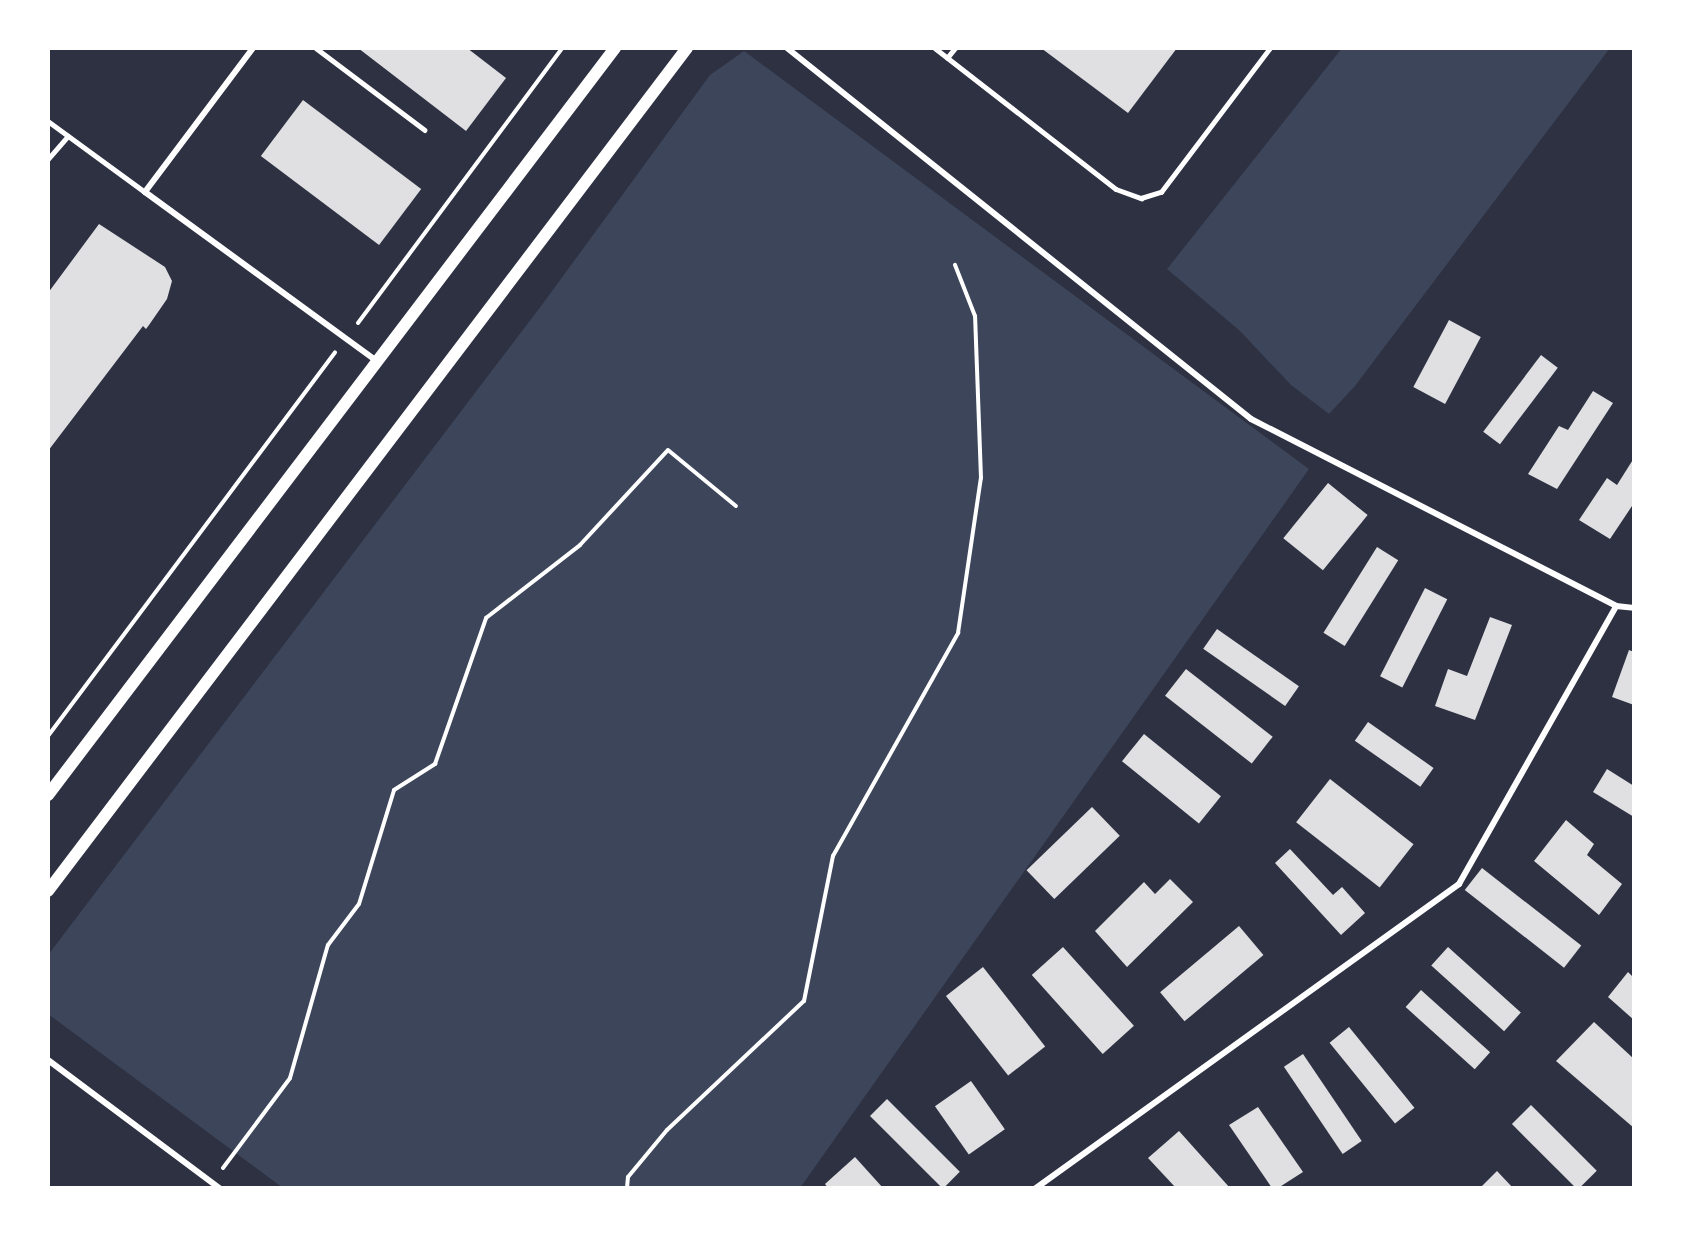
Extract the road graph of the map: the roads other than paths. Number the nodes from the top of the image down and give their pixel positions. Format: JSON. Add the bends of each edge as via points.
{"nodes":[{"id":1,"x":253,"y":48,"type":"edge"},
{"id":2,"x":316,"y":48,"type":"edge"},
{"id":3,"x":615,"y":48,"type":"edge"},
{"id":4,"x":687,"y":48,"type":"edge"},
{"id":5,"x":787,"y":48,"type":"edge"},
{"id":6,"x":935,"y":48,"type":"edge"},
{"id":7,"x":955,"y":48,"type":"edge"},
{"id":8,"x":1270,"y":48,"type":"edge"},
{"id":9,"x":947,"y":58,"type":"junction"},
{"id":10,"x":48,"y":121,"type":"edge"},
{"id":11,"x":425,"y":130,"type":"dead end"},
{"id":12,"x":68,"y":136,"type":"junction"},
{"id":13,"x":48,"y":159,"type":"edge"},
{"id":14,"x":145,"y":192,"type":"junction"},
{"id":15,"x":377,"y":361,"type":"junction"},
{"id":16,"x":1616,"y":606,"type":"junction"},
{"id":17,"x":1634,"y":608,"type":"edge"},
{"id":18,"x":48,"y":795,"type":"edge"},
{"id":19,"x":48,"y":891,"type":"edge"},
{"id":20,"x":48,"y":1060,"type":"edge"},
{"id":21,"x":219,"y":1188,"type":"edge"},
{"id":22,"x":1036,"y":1188,"type":"edge"}],
"edges":[{"from":1,"to":14,"type":"street"},
{"from":2,"to":11,"type":"lane"},
{"from":3,"to":15,"type":"main road"},
{"from":4,"to":19,"type":"main road"},
{"from":5,"to":16,"type":"street","via":[[1251,419]]},
{"from":6,"to":9,"type":"lane"},
{"from":7,"to":9,"type":"lane"},
{"from":8,"to":9,"type":"lane","via":[[1161,192],[1141,198],[1116,189]]},
{"from":10,"to":12,"type":"lane"},
{"from":12,"to":13,"type":"lane"},
{"from":12,"to":14,"type":"lane"},
{"from":14,"to":15,"type":"street"},
{"from":15,"to":18,"type":"main road"},
{"from":16,"to":17,"type":"street"},
{"from":16,"to":22,"type":"street","via":[[1459,884]]},
{"from":20,"to":21,"type":"street"}]}
